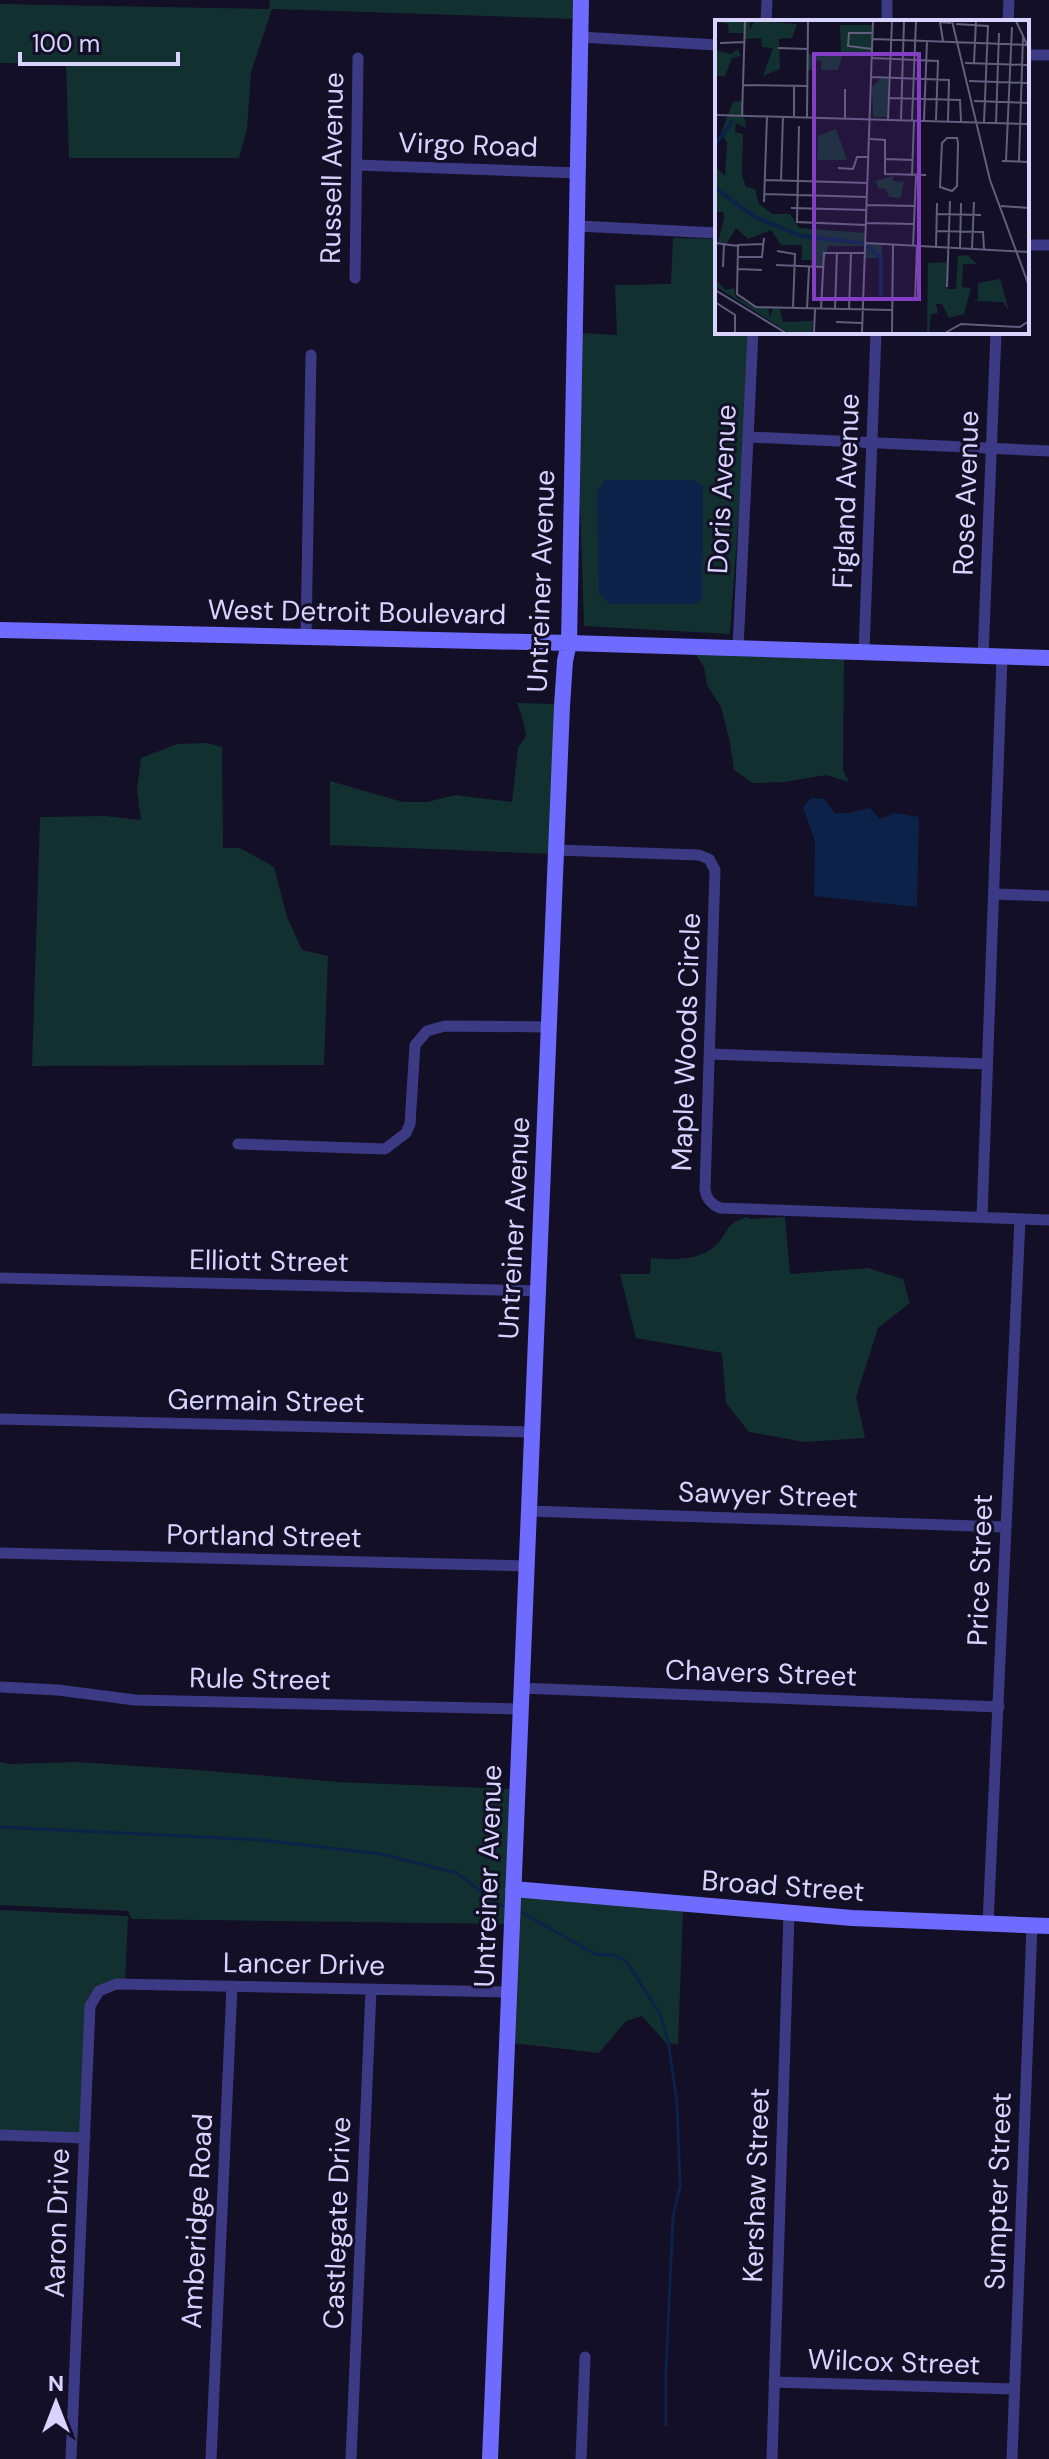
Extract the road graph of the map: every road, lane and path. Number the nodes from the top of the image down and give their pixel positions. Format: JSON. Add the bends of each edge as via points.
{"nodes":[{"id":1,"x":581,"y":0,"type":"edge"},
{"id":2,"x":767,"y":0,"type":"edge"},
{"id":3,"x":1009,"y":0,"type":"edge"},
{"id":4,"x":766,"y":20,"type":"edge"},
{"id":5,"x":1008,"y":20,"type":"edge"},
{"id":6,"x":580,"y":37,"type":"junction"},
{"id":7,"x":715,"y":45,"type":"edge"},
{"id":8,"x":358,"y":58,"type":"dead end"},
{"id":9,"x":357,"y":165,"type":"junction"},
{"id":10,"x":578,"y":173,"type":"junction"},
{"id":11,"x":578,"y":226,"type":"junction"},
{"id":12,"x":715,"y":233,"type":"edge"},
{"id":13,"x":355,"y":278,"type":"dead end"},
{"id":14,"x":753,"y":334,"type":"edge"},
{"id":15,"x":876,"y":334,"type":"edge"},
{"id":16,"x":996,"y":334,"type":"edge"},
{"id":17,"x":311,"y":355,"type":"dead end"},
{"id":18,"x":749,"y":437,"type":"junction"},
{"id":19,"x":872,"y":443,"type":"junction"},
{"id":20,"x":992,"y":449,"type":"junction"},
{"id":21,"x":1049,"y":451,"type":"edge"},
{"id":22,"x":0,"y":630,"type":"edge"},
{"id":23,"x":306,"y":637,"type":"junction"},
{"id":24,"x":569,"y":643,"type":"junction"},
{"id":25,"x":738,"y":648,"type":"junction"},
{"id":26,"x":864,"y":652,"type":"junction"},
{"id":27,"x":983,"y":656,"type":"junction"},
{"id":28,"x":1002,"y":657,"type":"junction"},
{"id":29,"x":1049,"y":658,"type":"edge"},
{"id":30,"x":557,"y":850,"type":"junction"},
{"id":31,"x":994,"y":894,"type":"junction"},
{"id":32,"x":1049,"y":896,"type":"edge"},
{"id":33,"x":549,"y":1027,"type":"junction"},
{"id":34,"x":710,"y":1054,"type":"junction"},
{"id":35,"x":987,"y":1064,"type":"junction"},
{"id":36,"x":238,"y":1144,"type":"dead end"},
{"id":37,"x":982,"y":1217,"type":"junction"},
{"id":38,"x":1020,"y":1219,"type":"junction"},
{"id":39,"x":1049,"y":1220,"type":"edge"},
{"id":40,"x":0,"y":1278,"type":"edge"},
{"id":41,"x":538,"y":1291,"type":"junction"},
{"id":42,"x":0,"y":1419,"type":"edge"},
{"id":43,"x":532,"y":1432,"type":"junction"},
{"id":44,"x":529,"y":1511,"type":"junction"},
{"id":45,"x":1005,"y":1527,"type":"junction"},
{"id":46,"x":0,"y":1553,"type":"edge"},
{"id":47,"x":526,"y":1566,"type":"junction"},
{"id":48,"x":0,"y":1687,"type":"edge"},
{"id":49,"x":521,"y":1688,"type":"junction"},
{"id":50,"x":999,"y":1707,"type":"junction"},
{"id":51,"x":520,"y":1709,"type":"junction"},
{"id":52,"x":513,"y":1889,"type":"junction"},
{"id":53,"x":789,"y":1914,"type":"junction"},
{"id":54,"x":988,"y":1924,"type":"junction"},
{"id":55,"x":1040,"y":1926,"type":"edge"},
{"id":56,"x":232,"y":1986,"type":"junction"},
{"id":57,"x":371,"y":1990,"type":"junction"},
{"id":58,"x":99,"y":1991,"type":"joint"},
{"id":59,"x":509,"y":1992,"type":"junction"},
{"id":60,"x":0,"y":2135,"type":"edge"},
{"id":61,"x":85,"y":2138,"type":"junction"},
{"id":62,"x":585,"y":2357,"type":"dead end"},
{"id":63,"x":774,"y":2382,"type":"junction"},
{"id":64,"x":1014,"y":2389,"type":"junction"},
{"id":65,"x":71,"y":2459,"type":"edge"},
{"id":66,"x":211,"y":2459,"type":"edge"},
{"id":67,"x":351,"y":2459,"type":"edge"},
{"id":68,"x":490,"y":2459,"type":"edge"},
{"id":69,"x":581,"y":2459,"type":"edge"},
{"id":70,"x":772,"y":2459,"type":"edge"},
{"id":71,"x":1012,"y":2459,"type":"edge"}],
"edges":[{"from":1,"to":6,"type":"street","name":"Untreiner Avenue"},
{"from":2,"to":4,"type":"street"},
{"from":3,"to":5,"type":"street"},
{"from":6,"to":7,"type":"street"},
{"from":6,"to":10,"type":"street","name":"Untreiner Avenue"},
{"from":8,"to":9,"type":"street","name":"Russell Avenue"},
{"from":9,"to":10,"type":"street","name":"Virgo Road"},
{"from":9,"to":13,"type":"street","name":"Russell Avenue"},
{"from":10,"to":11,"type":"street","name":"Untreiner Avenue"},
{"from":11,"to":12,"type":"street"},
{"from":11,"to":24,"type":"street","name":"Untreiner Avenue"},
{"from":14,"to":18,"type":"street","name":"Doris Avenue"},
{"from":15,"to":19,"type":"street","name":"Figland Avenue"},
{"from":16,"to":20,"type":"street","name":"Rose Avenue"},
{"from":17,"to":23,"type":"street"},
{"from":18,"to":19,"type":"street"},
{"from":18,"to":25,"type":"street","name":"Doris Avenue"},
{"from":19,"to":20,"type":"street"},
{"from":19,"to":26,"type":"street","name":"Figland Avenue"},
{"from":20,"to":21,"type":"street"},
{"from":20,"to":27,"type":"street","name":"Rose Avenue"},
{"from":22,"to":23,"type":"street","name":"West Detroit Boulevard"},
{"from":23,"to":24,"type":"street","name":"West Detroit Boulevard"},
{"from":24,"to":25,"type":"street","name":"West Detroit Boulevard"},
{"from":24,"to":30,"type":"street","name":"Untreiner Avenue"},
{"from":25,"to":26,"type":"street","name":"West Detroit Boulevard"},
{"from":26,"to":27,"type":"street","name":"West Detroit Boulevard"},
{"from":27,"to":28,"type":"street","name":"West Detroit Boulevard"},
{"from":28,"to":29,"type":"street","name":"West Detroit Boulevard"},
{"from":28,"to":31,"type":"street"},
{"from":30,"to":33,"type":"street","name":"Untreiner Avenue"},
{"from":30,"to":34,"type":"street","name":"Maple Woods Circle","via":[[699,855],[713,863]]},
{"from":31,"to":32,"type":"street"},
{"from":31,"to":35,"type":"street"},
{"from":33,"to":36,"type":"street","via":[[445,1026],[427,1031],[415,1045],[410,1124],[385,1149]]},
{"from":33,"to":41,"type":"street","name":"Untreiner Avenue"},
{"from":34,"to":35,"type":"street"},
{"from":34,"to":37,"type":"street","name":"Maple Woods Circle","via":[[705,1189],[713,1205]]},
{"from":35,"to":37,"type":"street"},
{"from":37,"to":38,"type":"street","name":"Maple Woods Circle"},
{"from":38,"to":39,"type":"street","name":"Maple Woods Circle"},
{"from":38,"to":45,"type":"street","name":"Price Street"},
{"from":40,"to":41,"type":"street","name":"Elliott Street"},
{"from":41,"to":43,"type":"street","name":"Untreiner Avenue"},
{"from":42,"to":43,"type":"street","name":"Germain Street"},
{"from":43,"to":44,"type":"street","name":"Untreiner Avenue"},
{"from":44,"to":45,"type":"street","name":"Sawyer Street"},
{"from":44,"to":47,"type":"street","name":"Untreiner Avenue"},
{"from":45,"to":50,"type":"street","name":"Price Street"},
{"from":46,"to":47,"type":"street","name":"Portland Street"},
{"from":47,"to":49,"type":"street","name":"Untreiner Avenue"},
{"from":48,"to":51,"type":"street","name":"Rule Street","via":[[135,1700]]},
{"from":49,"to":50,"type":"street","name":"Chavers Street"},
{"from":49,"to":51,"type":"street","name":"Untreiner Avenue"},
{"from":50,"to":54,"type":"street","name":"Price Street"},
{"from":51,"to":52,"type":"street","name":"Untreiner Avenue"},
{"from":52,"to":53,"type":"street","name":"Broad Street"},
{"from":52,"to":59,"type":"street","name":"Untreiner Avenue"},
{"from":53,"to":54,"type":"street","name":"Broad Street"},
{"from":53,"to":63,"type":"street","name":"Kershaw Street"},
{"from":54,"to":55,"type":"street","name":"Broad Street"},
{"from":55,"to":64,"type":"street","name":"Sumpter Street"},
{"from":56,"to":57,"type":"street","name":"Lancer Drive"},
{"from":56,"to":58,"type":"street","name":"Lancer Drive","via":[[116,1984]]},
{"from":56,"to":66,"type":"street","name":"Amberidge Road"},
{"from":57,"to":59,"type":"street","name":"Lancer Drive"},
{"from":57,"to":67,"type":"street","name":"Castlegate Drive"},
{"from":58,"to":61,"type":"street","name":"Aaron Drive","via":[[90,2006]]},
{"from":59,"to":68,"type":"street","name":"Untreiner Avenue"},
{"from":60,"to":61,"type":"street"},
{"from":61,"to":65,"type":"street","name":"Aaron Drive"},
{"from":62,"to":69,"type":"street"},
{"from":63,"to":64,"type":"street","name":"Wilcox Street"},
{"from":63,"to":70,"type":"street","name":"Kershaw Street"},
{"from":64,"to":71,"type":"street","name":"Sumpter Street"}]}
